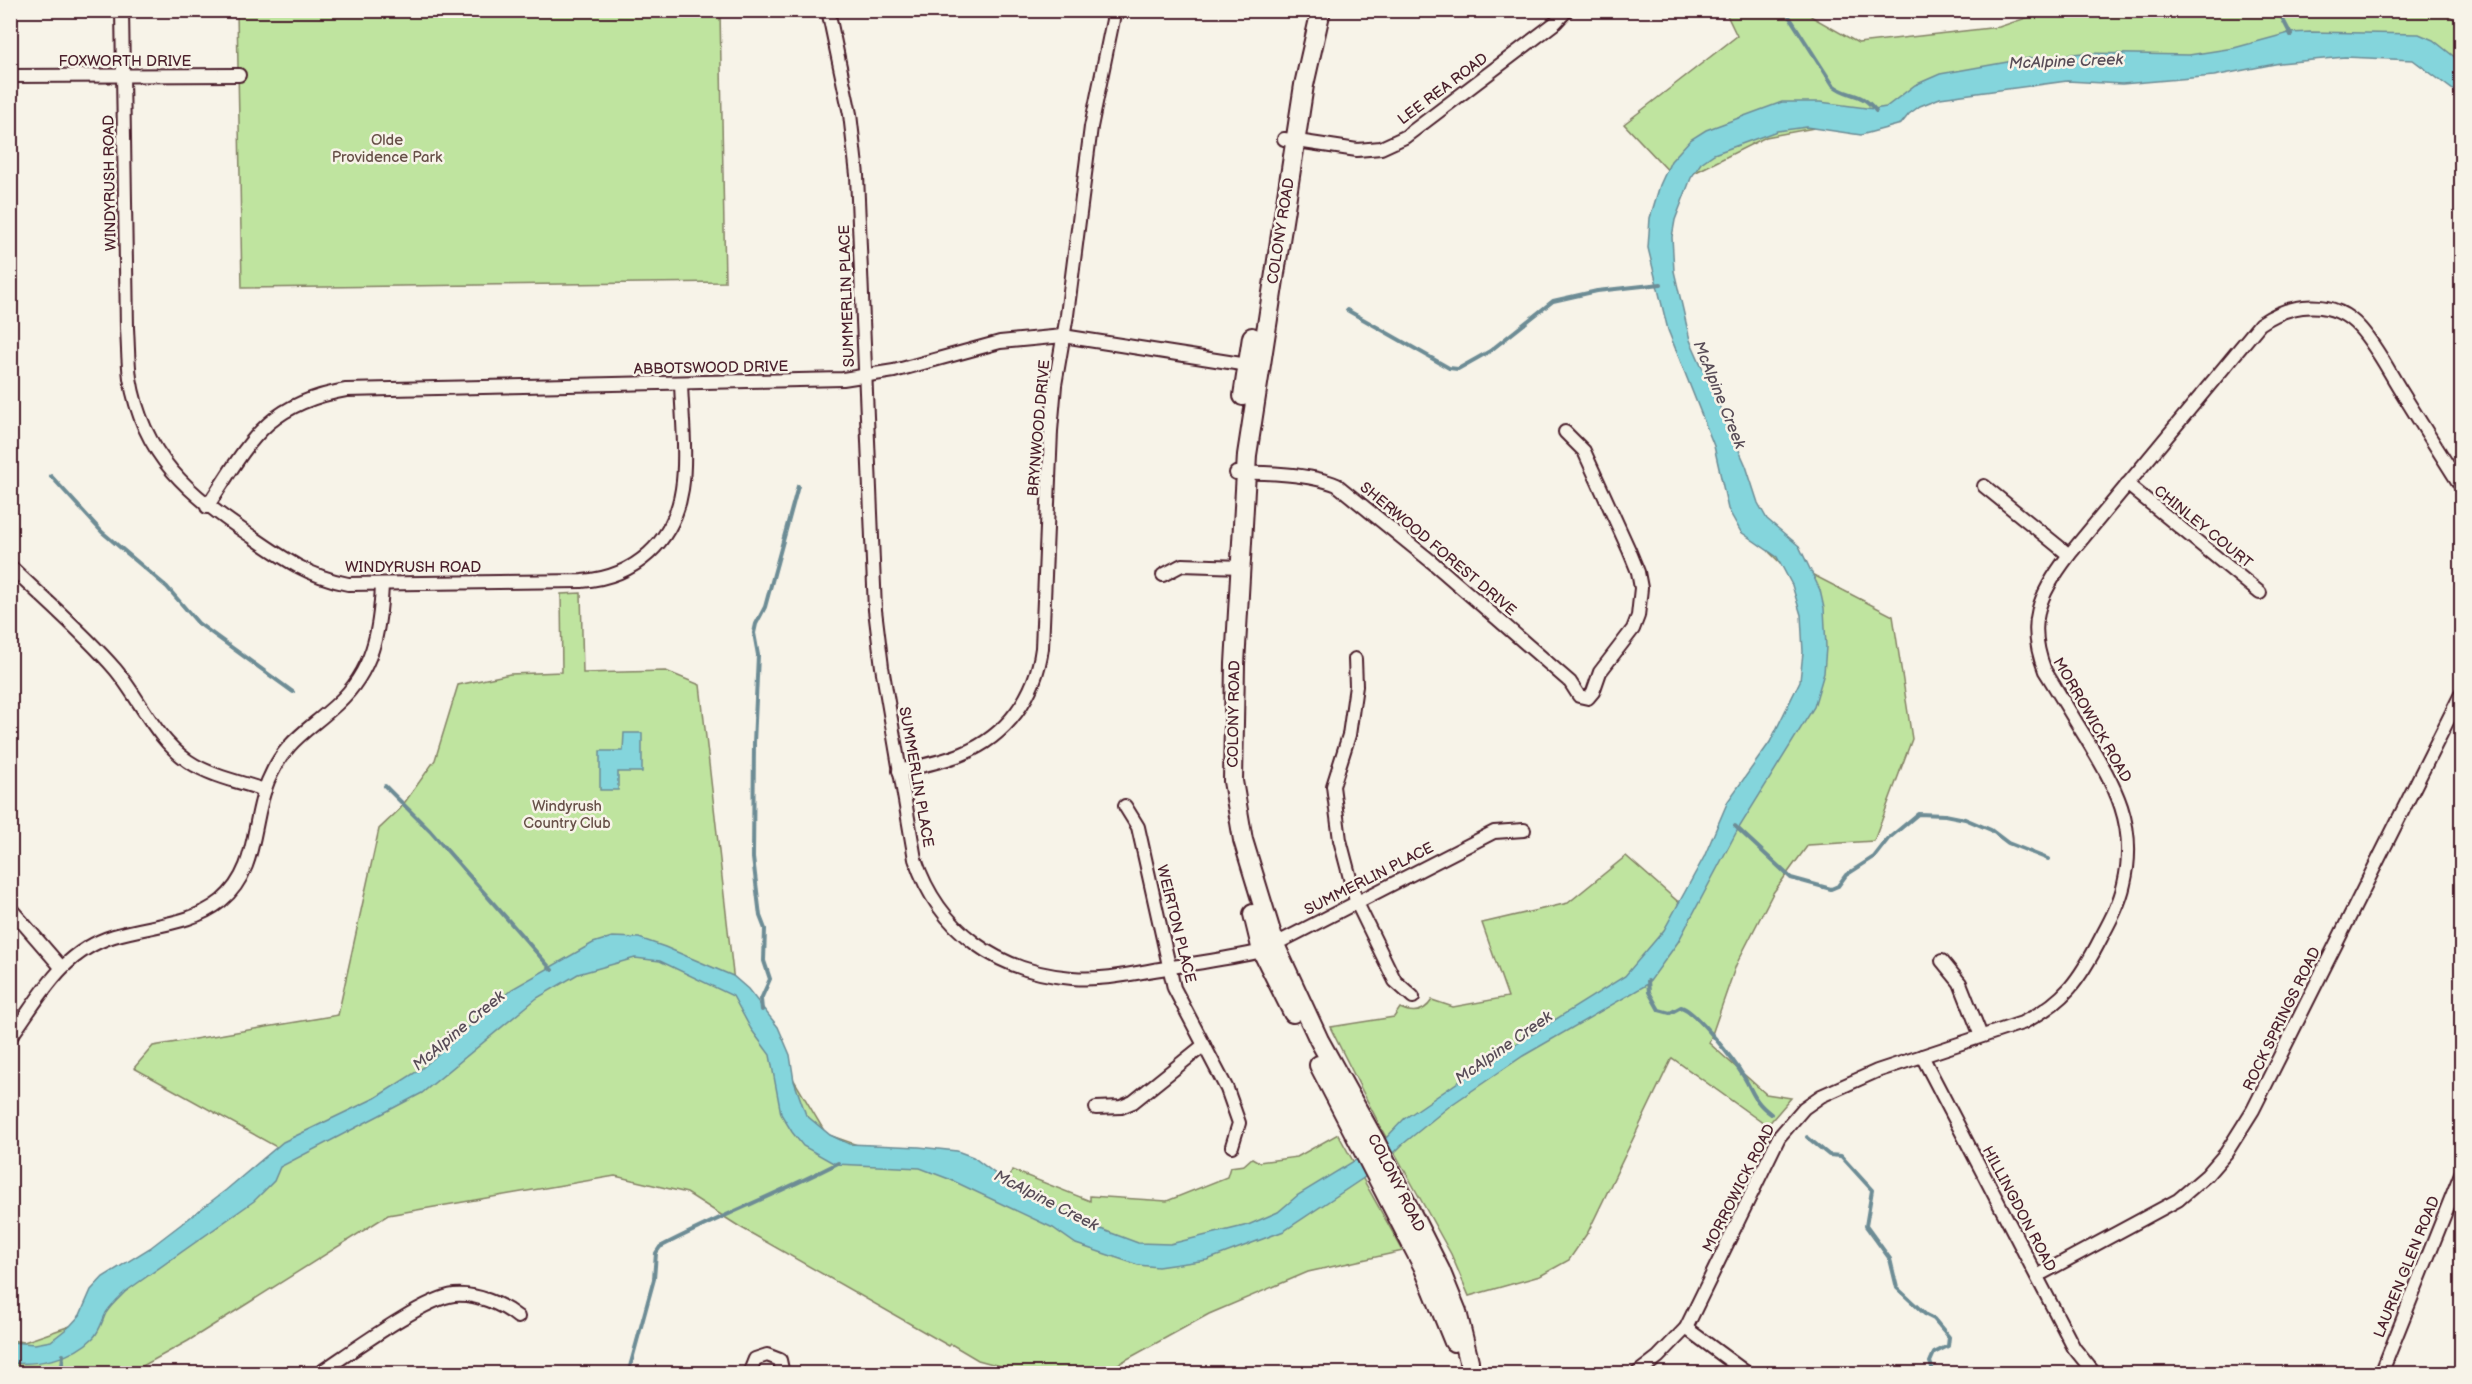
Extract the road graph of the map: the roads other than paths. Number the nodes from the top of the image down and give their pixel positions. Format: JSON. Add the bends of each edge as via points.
{"nodes":[{"id":1,"x":122,"y":10,"type":"edge"},
{"id":2,"x":828,"y":10,"type":"edge"},
{"id":3,"x":1114,"y":10,"type":"edge"},
{"id":4,"x":1309,"y":10,"type":"edge"},
{"id":5,"x":1321,"y":10,"type":"edge"},
{"id":6,"x":1568,"y":10,"type":"edge"},
{"id":7,"x":239,"y":75,"type":"dead end"},
{"id":8,"x":10,"y":76,"type":"edge"},
{"id":9,"x":123,"y":76,"type":"junction"},
{"id":10,"x":1290,"y":140,"type":"junction"},
{"id":11,"x":1063,"y":336,"type":"junction"},
{"id":12,"x":1253,"y":366,"type":"junction"},
{"id":13,"x":866,"y":376,"type":"junction"},
{"id":14,"x":681,"y":383,"type":"junction"},
{"id":15,"x":1565,"y":432,"type":"dead end"},
{"id":16,"x":1241,"y":473,"type":"junction"},
{"id":17,"x":2127,"y":484,"type":"junction"},
{"id":18,"x":1984,"y":486,"type":"dead end"},
{"id":19,"x":2462,"y":488,"type":"edge"},
{"id":20,"x":207,"y":507,"type":"junction"},
{"id":21,"x":2069,"y":555,"type":"junction"},
{"id":22,"x":10,"y":566,"type":"edge"},
{"id":23,"x":1236,"y":567,"type":"junction"},
{"id":24,"x":1163,"y":575,"type":"dead end"},
{"id":25,"x":382,"y":585,"type":"junction"},
{"id":26,"x":2260,"y":593,"type":"dead end"},
{"id":27,"x":1355,"y":659,"type":"dead end"},
{"id":28,"x":2462,"y":692,"type":"edge"},
{"id":29,"x":899,"y":771,"type":"junction"},
{"id":30,"x":265,"y":790,"type":"junction"},
{"id":31,"x":1125,"y":806,"type":"dead end"},
{"id":32,"x":1524,"y":830,"type":"dead end"},
{"id":33,"x":1356,"y":901,"type":"junction"},
{"id":34,"x":10,"y":908,"type":"edge"},
{"id":35,"x":1268,"y":948,"type":"junction"},
{"id":36,"x":1942,"y":961,"type":"dead end"},
{"id":37,"x":1171,"y":967,"type":"junction"},
{"id":38,"x":61,"y":968,"type":"junction"},
{"id":39,"x":1413,"y":997,"type":"dead end"},
{"id":40,"x":1981,"y":1036,"type":"junction"},
{"id":41,"x":10,"y":1038,"type":"edge"},
{"id":42,"x":1204,"y":1045,"type":"junction"},
{"id":43,"x":1922,"y":1056,"type":"junction"},
{"id":44,"x":1096,"y":1108,"type":"dead end"},
{"id":45,"x":1232,"y":1146,"type":"dead end"},
{"id":46,"x":2462,"y":1171,"type":"edge"},
{"id":47,"x":2037,"y":1276,"type":"junction"},
{"id":48,"x":518,"y":1317,"type":"dead end"},
{"id":49,"x":1686,"y":1328,"type":"junction"},
{"id":50,"x":1456,"y":1330,"type":"junction"},
{"id":51,"x":318,"y":1374,"type":"edge"},
{"id":52,"x":749,"y":1374,"type":"edge"},
{"id":53,"x":783,"y":1374,"type":"edge"},
{"id":54,"x":1458,"y":1374,"type":"edge"},
{"id":55,"x":1469,"y":1374,"type":"edge"},
{"id":56,"x":1636,"y":1374,"type":"edge"},
{"id":57,"x":1748,"y":1374,"type":"edge"},
{"id":58,"x":2095,"y":1374,"type":"edge"},
{"id":59,"x":2381,"y":1374,"type":"edge"}],
"edges":[{"from":1,"to":9,"type":"street","name":"WINDYRUSH ROAD"},
{"from":2,"to":13,"type":"street","name":"SUMMERLIN PLACE","via":[[856,155]]},
{"from":3,"to":11,"type":"street","name":"BRYNWOOD DRIVE","via":[[1091,127]]},
{"from":4,"to":10,"type":"main road","name":"COLONY ROAD","via":[[1294,79]]},
{"from":5,"to":10,"type":"main road","name":"COLONY ROAD"},
{"from":6,"to":10,"type":"street","name":"LEE REA ROAD","via":[[1405,137],[1381,148],[1357,150]]},
{"from":7,"to":9,"type":"street","name":"FOXWORTH DRIVE"},
{"from":8,"to":9,"type":"street","name":"FOXWORTH DRIVE"},
{"from":9,"to":20,"type":"street","name":"WINDYRUSH ROAD","via":[[127,328],[132,388],[143,423],[160,455],[173,474]]},
{"from":10,"to":12,"type":"main road","name":"COLONY ROAD"},
{"from":11,"to":12,"type":"street","name":"ABBOTSWOOD DRIVE"},
{"from":11,"to":13,"type":"street","name":"ABBOTSWOOD DRIVE","via":[[1000,342]]},
{"from":11,"to":29,"type":"street","name":"BRYNWOOD DRIVE","via":[[1051,431],[1042,648],[1036,676],[1018,711],[990,739],[961,755]]},
{"from":12,"to":16,"type":"main road","name":"COLONY ROAD","via":[[1236,450]]},
{"from":13,"to":14,"type":"street","name":"ABBOTSWOOD DRIVE","via":[[843,380]]},
{"from":13,"to":29,"type":"street","name":"SUMMERLIN PLACE","via":[[875,610]]},
{"from":14,"to":20,"type":"street","name":"ABBOTSWOOD DRIVE","via":[[325,393],[290,406],[262,429]]},
{"from":14,"to":25,"type":"street","name":"WINDYRUSH ROAD","via":[[683,473],[679,506],[667,532],[637,564],[603,579],[582,581]]},
{"from":15,"to":16,"type":"street","name":"SHERWOOD FOREST DRIVE","via":[[1584,451],[1629,550],[1641,588],[1633,629],[1600,672],[1588,698],[1579,696],[1570,682],[1337,485],[1326,480]]},
{"from":16,"to":23,"type":"main road","name":"COLONY ROAD"},
{"from":17,"to":19,"type":"street","name":"MORROWICK ROAD","via":[[2260,324],[2273,315],[2314,306],[2340,313],[2360,328]]},
{"from":17,"to":21,"type":"street","name":"MORROWICK ROAD"},
{"from":17,"to":26,"type":"street","name":"CHINLEY COURT"},
{"from":18,"to":21,"type":"street"},
{"from":20,"to":25,"type":"street","name":"WINDYRUSH ROAD","via":[[307,573],[348,584]]},
{"from":21,"to":40,"type":"street","name":"MORROWICK ROAD","via":[[2042,597],[2036,638],[2045,671],[2118,796],[2127,827],[2124,885],[2086,968],[2069,991],[2036,1016]]},
{"from":22,"to":30,"type":"street","via":[[113,667],[176,752],[198,767]]},
{"from":23,"to":24,"type":"street","via":[[1182,565]]},
{"from":23,"to":35,"type":"main road","name":"COLONY ROAD","via":[[1224,659],[1222,776],[1240,871]]},
{"from":25,"to":30,"type":"street","via":[[379,629],[361,676],[335,706],[294,740]]},
{"from":27,"to":33,"type":"street","via":[[1356,687],[1349,735],[1333,786],[1340,840]]},
{"from":28,"to":47,"type":"street","name":"ROCK SPRINGS ROAD","via":[[2253,1110],[2226,1153],[2178,1200]]},
{"from":29,"to":37,"type":"street","name":"SUMMERLIN PLACE","via":[[915,859],[926,888],[944,914],[975,945],[1014,965],[1074,978],[1130,975]]},
{"from":30,"to":38,"type":"street","via":[[247,868],[228,895],[200,914],[102,940]]},
{"from":31,"to":37,"type":"street","name":"WEIRTON PLACE","via":[[1138,827]]},
{"from":32,"to":33,"type":"street","name":"SUMMERLIN PLACE","via":[[1494,832]]},
{"from":33,"to":35,"type":"street","name":"SUMMERLIN PLACE"},
{"from":33,"to":39,"type":"street","via":[[1395,981]]},
{"from":34,"to":38,"type":"street"},
{"from":35,"to":37,"type":"street","name":"SUMMERLIN PLACE"},
{"from":35,"to":50,"type":"main road","name":"COLONY ROAD"},
{"from":36,"to":40,"type":"street","via":[[1960,983]]},
{"from":37,"to":42,"type":"street","name":"WEIRTON PLACE","via":[[1174,988]]},
{"from":38,"to":41,"type":"street"},
{"from":40,"to":43,"type":"street","name":"MORROWICK ROAD"},
{"from":42,"to":44,"type":"street","via":[[1133,1102]]},
{"from":42,"to":45,"type":"street","name":"WEIRTON PLACE","via":[[1239,1123]]},
{"from":43,"to":47,"type":"street","name":"HILLINGDON ROAD"},
{"from":43,"to":49,"type":"street","name":"MORROWICK ROAD","via":[[1821,1096],[1793,1118],[1779,1137]]},
{"from":46,"to":59,"type":"street","name":"LAUREN GLEN ROAD"},
{"from":47,"to":58,"type":"street","name":"HILLINGDON ROAD","via":[[2074,1348]]},
{"from":48,"to":51,"type":"street","via":[[490,1301],[453,1295],[421,1307]]},
{"from":49,"to":56,"type":"street","name":"MORROWICK ROAD"},
{"from":49,"to":57,"type":"street"},
{"from":50,"to":54,"type":"main road","name":"COLONY ROAD"},
{"from":50,"to":55,"type":"main road","name":"COLONY ROAD"},
{"from":52,"to":53,"type":"street","via":[[755,1359],[767,1354],[780,1360]]}]}
